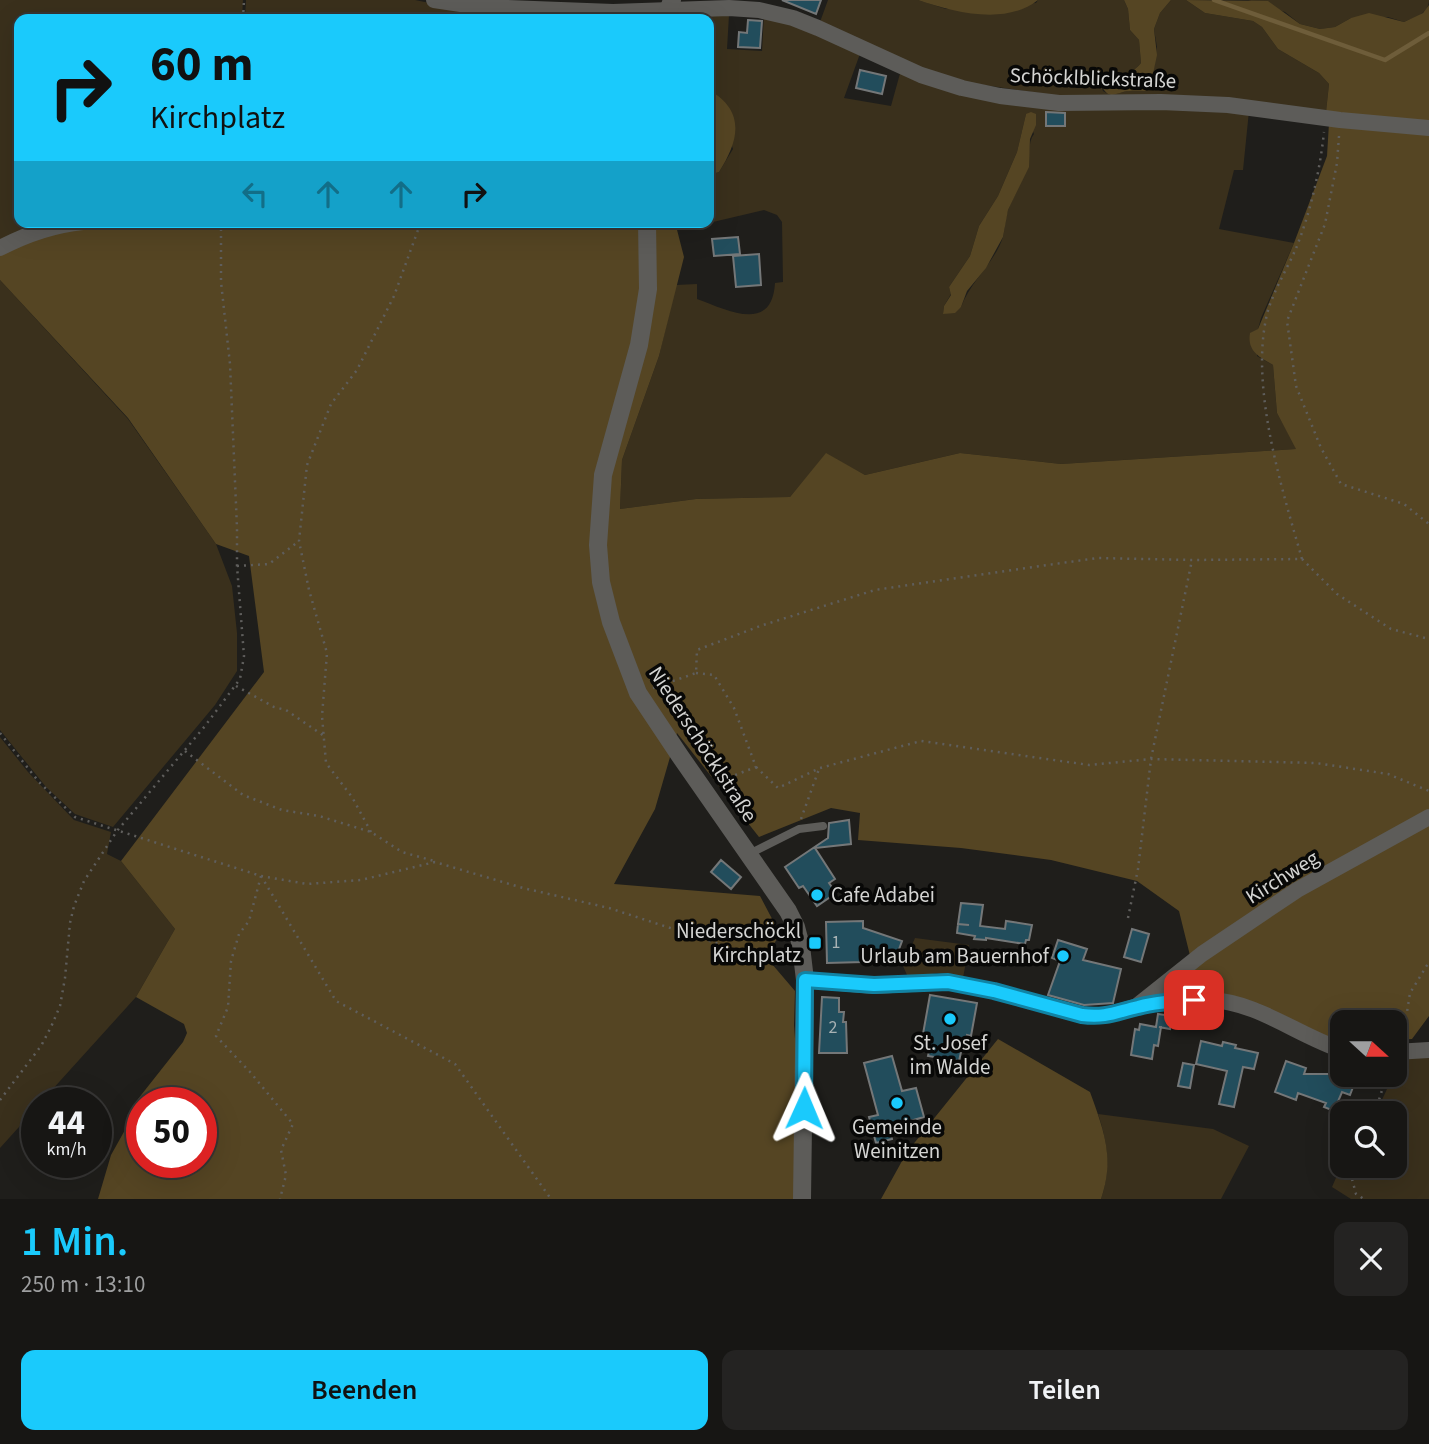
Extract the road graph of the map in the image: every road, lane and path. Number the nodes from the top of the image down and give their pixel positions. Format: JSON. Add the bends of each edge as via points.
{"nodes":[{"id":1,"x":434,"y":0,"type":"edge"},
{"id":2,"x":668,"y":10,"type":"edge"},
{"id":3,"x":592,"y":14,"type":"edge"},
{"id":4,"x":620,"y":14,"type":"edge"},
{"id":5,"x":1333,"y":119,"type":"junction"},
{"id":6,"x":1429,"y":128,"type":"edge"},
{"id":7,"x":46,"y":228,"type":"edge"},
{"id":8,"x":221,"y":228,"type":"edge"},
{"id":9,"x":418,"y":228,"type":"edge"},
{"id":10,"x":647,"y":228,"type":"edge"},
{"id":11,"x":0,"y":248,"type":"edge"},
{"id":12,"x":1429,"y":524,"type":"edge"},
{"id":13,"x":299,"y":541,"type":"junction"},
{"id":14,"x":1302,"y":559,"type":"junction"},
{"id":15,"x":1192,"y":560,"type":"junction"},
{"id":16,"x":237,"y":566,"type":"junction"},
{"id":17,"x":1429,"y":639,"type":"edge"},
{"id":18,"x":696,"y":673,"type":"junction"},
{"id":19,"x":236,"y":686,"type":"junction"},
{"id":20,"x":638,"y":692,"type":"junction"},
{"id":21,"x":0,"y":733,"type":"edge"},
{"id":22,"x":324,"y":736,"type":"junction"},
{"id":23,"x":185,"y":751,"type":"junction"},
{"id":24,"x":1151,"y":759,"type":"junction"},
{"id":25,"x":756,"y":767,"type":"junction"},
{"id":26,"x":820,"y":768,"type":"junction"},
{"id":27,"x":702,"y":788,"type":"junction"},
{"id":28,"x":1429,"y":792,"type":"edge"},
{"id":29,"x":1429,"y":817,"type":"edge"},
{"id":30,"x":823,"y":826,"type":"dead end"},
{"id":31,"x":799,"y":829,"type":"junction"},
{"id":32,"x":117,"y":831,"type":"junction"},
{"id":33,"x":371,"y":832,"type":"junction"},
{"id":34,"x":749,"y":854,"type":"junction"},
{"id":35,"x":435,"y":862,"type":"junction"},
{"id":36,"x":261,"y":876,"type":"junction"},
{"id":37,"x":1128,"y":918,"type":"dead end"},
{"id":38,"x":1429,"y":962,"type":"edge"},
{"id":39,"x":794,"y":963,"type":"dead end"},
{"id":40,"x":805,"y":980,"type":"junction"},
{"id":41,"x":1164,"y":983,"type":"junction"},
{"id":42,"x":1175,"y":1001,"type":"junction"},
{"id":43,"x":1136,"y":1007,"type":"junction"},
{"id":44,"x":1406,"y":1010,"type":"edge"},
{"id":45,"x":1330,"y":1045,"type":"edge"},
{"id":46,"x":1429,"y":1050,"type":"edge"},
{"id":47,"x":1407,"y":1051,"type":"edge"},
{"id":48,"x":0,"y":1100,"type":"edge"},
{"id":49,"x":1352,"y":1178,"type":"edge"},
{"id":50,"x":279,"y":1199,"type":"edge"},
{"id":51,"x":551,"y":1199,"type":"edge"},
{"id":52,"x":802,"y":1199,"type":"edge"},
{"id":53,"x":1364,"y":1199,"type":"edge"}],
"edges":[{"from":1,"to":3,"type":"street","name":"Schöcklblickstraße"},
{"from":2,"to":4,"type":"street","name":"Schöcklblickstraße"},
{"from":2,"to":5,"type":"street","name":"Schöcklblickstraße","via":[[729,8],[776,14],[921,75],[1000,96],[1059,103],[1228,105]]},
{"from":5,"to":6,"type":"street","name":"Schöcklblickstraße"},
{"from":5,"to":12,"type":"path","via":[[1337,163],[1325,224],[1287,321],[1296,386],[1341,484],[1404,504]]},
{"from":5,"to":14,"type":"path","via":[[1302,230],[1266,317],[1261,375],[1281,486]]},
{"from":7,"to":11,"type":"street"},
{"from":8,"to":16,"type":"path"},
{"from":9,"to":13,"type":"path","via":[[394,296],[357,370],[331,404],[307,465]]},
{"from":10,"to":20,"type":"main road","name":"Niederschöcklstraße","via":[[648,289],[639,345],[603,475],[598,545],[611,622]]},
{"from":13,"to":16,"type":"path","via":[[269,564]]},
{"from":13,"to":22,"type":"path","via":[[327,653]]},
{"from":14,"to":15,"type":"path"},
{"from":14,"to":17,"type":"path","via":[[1337,594],[1391,629]]},
{"from":15,"to":18,"type":"path","via":[[1097,558],[874,590],[697,650]]},
{"from":15,"to":24,"type":"path"},
{"from":16,"to":19,"type":"path","via":[[244,656]]},
{"from":18,"to":20,"type":"path"},
{"from":18,"to":25,"type":"path","via":[[714,675],[734,708]]},
{"from":19,"to":22,"type":"path","via":[[286,710]]},
{"from":19,"to":23,"type":"path"},
{"from":20,"to":27,"type":"main road","name":"Niederschöcklstraße"},
{"from":21,"to":32,"type":"path","via":[[39,782],[75,817]]},
{"from":22,"to":33,"type":"path","via":[[326,764]]},
{"from":23,"to":32,"type":"path"},
{"from":23,"to":33,"type":"path","via":[[243,795],[282,810]]},
{"from":24,"to":26,"type":"path","via":[[1089,765],[922,741]]},
{"from":24,"to":28,"type":"path","via":[[1315,763],[1388,774]]},
{"from":24,"to":37,"type":"path"},
{"from":25,"to":26,"type":"path","via":[[778,788]]},
{"from":25,"to":27,"type":"path"},
{"from":26,"to":31,"type":"path"},
{"from":27,"to":34,"type":"main road","name":"Niederschöcklstraße"},
{"from":29,"to":41,"type":"street","name":"Kirchweg","via":[[1297,891]]},
{"from":30,"to":31,"type":"lane"},
{"from":31,"to":34,"type":"lane"},
{"from":32,"to":36,"type":"path"},
{"from":32,"to":48,"type":"path","via":[[84,881],[74,906],[60,1006],[51,1027]]},
{"from":33,"to":35,"type":"path","via":[[402,852]]},
{"from":34,"to":40,"type":"main road","name":"Niederschöcklstraße","via":[[796,927]]},
{"from":35,"to":36,"type":"path","via":[[361,880],[307,884]]},
{"from":35,"to":39,"type":"path"},
{"from":36,"to":50,"type":"path","via":[[231,961],[228,1007],[216,1036],[293,1124],[281,1150],[286,1175]]},
{"from":36,"to":51,"type":"path","via":[[336,1001],[455,1064]]},
{"from":38,"to":44,"type":"path","via":[[1410,993]]},
{"from":40,"to":43,"type":"street","via":[[874,985],[948,982],[1096,1017]]},
{"from":40,"to":52,"type":"main road","name":"Niederschöcklstraße"},
{"from":41,"to":42,"type":"street"},
{"from":41,"to":43,"type":"street","name":"Kirchweg"},
{"from":42,"to":43,"type":"street"},
{"from":42,"to":45,"type":"street","via":[[1213,1000],[1251,1010]]},
{"from":46,"to":47,"type":"street"},
{"from":49,"to":53,"type":"path","via":[[1356,1194]]}]}
